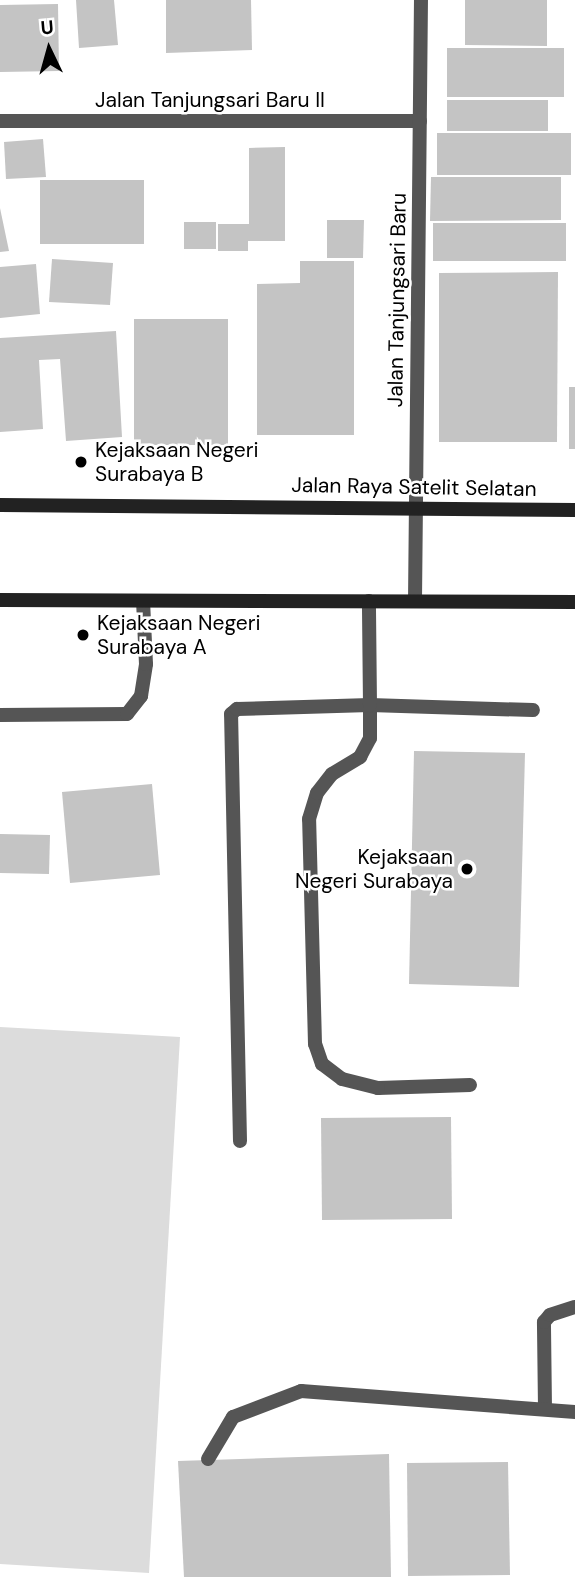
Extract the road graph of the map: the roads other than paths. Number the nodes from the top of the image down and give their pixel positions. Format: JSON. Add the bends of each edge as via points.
{"nodes":[{"id":1,"x":421,"y":0,"type":"edge"},
{"id":2,"x":0,"y":121,"type":"edge"},
{"id":3,"x":420,"y":121,"type":"junction"},
{"id":4,"x":0,"y":505,"type":"edge"},
{"id":5,"x":416,"y":508,"type":"junction"},
{"id":6,"x":575,"y":510,"type":"edge"},
{"id":7,"x":0,"y":600,"type":"edge"},
{"id":8,"x":143,"y":601,"type":"junction"},
{"id":9,"x":369,"y":601,"type":"junction"},
{"id":10,"x":415,"y":601,"type":"junction"},
{"id":11,"x":575,"y":603,"type":"edge"},
{"id":12,"x":370,"y":705,"type":"junction"},
{"id":13,"x":533,"y":710,"type":"dead end"},
{"id":14,"x":0,"y":715,"type":"edge"},
{"id":15,"x":470,"y":1085,"type":"dead end"},
{"id":16,"x":240,"y":1142,"type":"dead end"},
{"id":17,"x":575,"y":1307,"type":"edge"},
{"id":18,"x":545,"y":1409,"type":"junction"},
{"id":19,"x":575,"y":1412,"type":"edge"},
{"id":20,"x":208,"y":1459,"type":"dead end"}],
"edges":[{"from":1,"to":3,"type":"street","name":"Jalan Tanjungsari Baru"},
{"from":2,"to":3,"type":"street","name":"Jalan Tanjungsari Baru II"},
{"from":3,"to":5,"type":"street","name":"Jalan Tanjungsari Baru"},
{"from":4,"to":5,"type":"main road","name":"Jalan Raya Satelit Selatan"},
{"from":5,"to":6,"type":"main road","name":"Jalan Raya Satelit Selatan"},
{"from":5,"to":10,"type":"street","name":"Jalan Tanjungsari Baru"},
{"from":7,"to":8,"type":"main road"},
{"from":8,"to":9,"type":"main road"},
{"from":8,"to":14,"type":"street","via":[[146,664],[141,696],[127,714]]},
{"from":9,"to":10,"type":"main road"},
{"from":9,"to":12,"type":"street"},
{"from":10,"to":11,"type":"main road"},
{"from":12,"to":13,"type":"street"},
{"from":12,"to":15,"type":"street","via":[[370,738],[360,757],[332,774],[317,793],[309,819],[314,1044],[323,1064],[342,1079],[378,1088]]},
{"from":12,"to":16,"type":"street","via":[[237,709],[231,714]]},
{"from":17,"to":18,"type":"street","via":[[550,1315],[544,1322]]},
{"from":18,"to":19,"type":"street"},
{"from":18,"to":20,"type":"street","via":[[302,1391],[233,1417]]}]}
